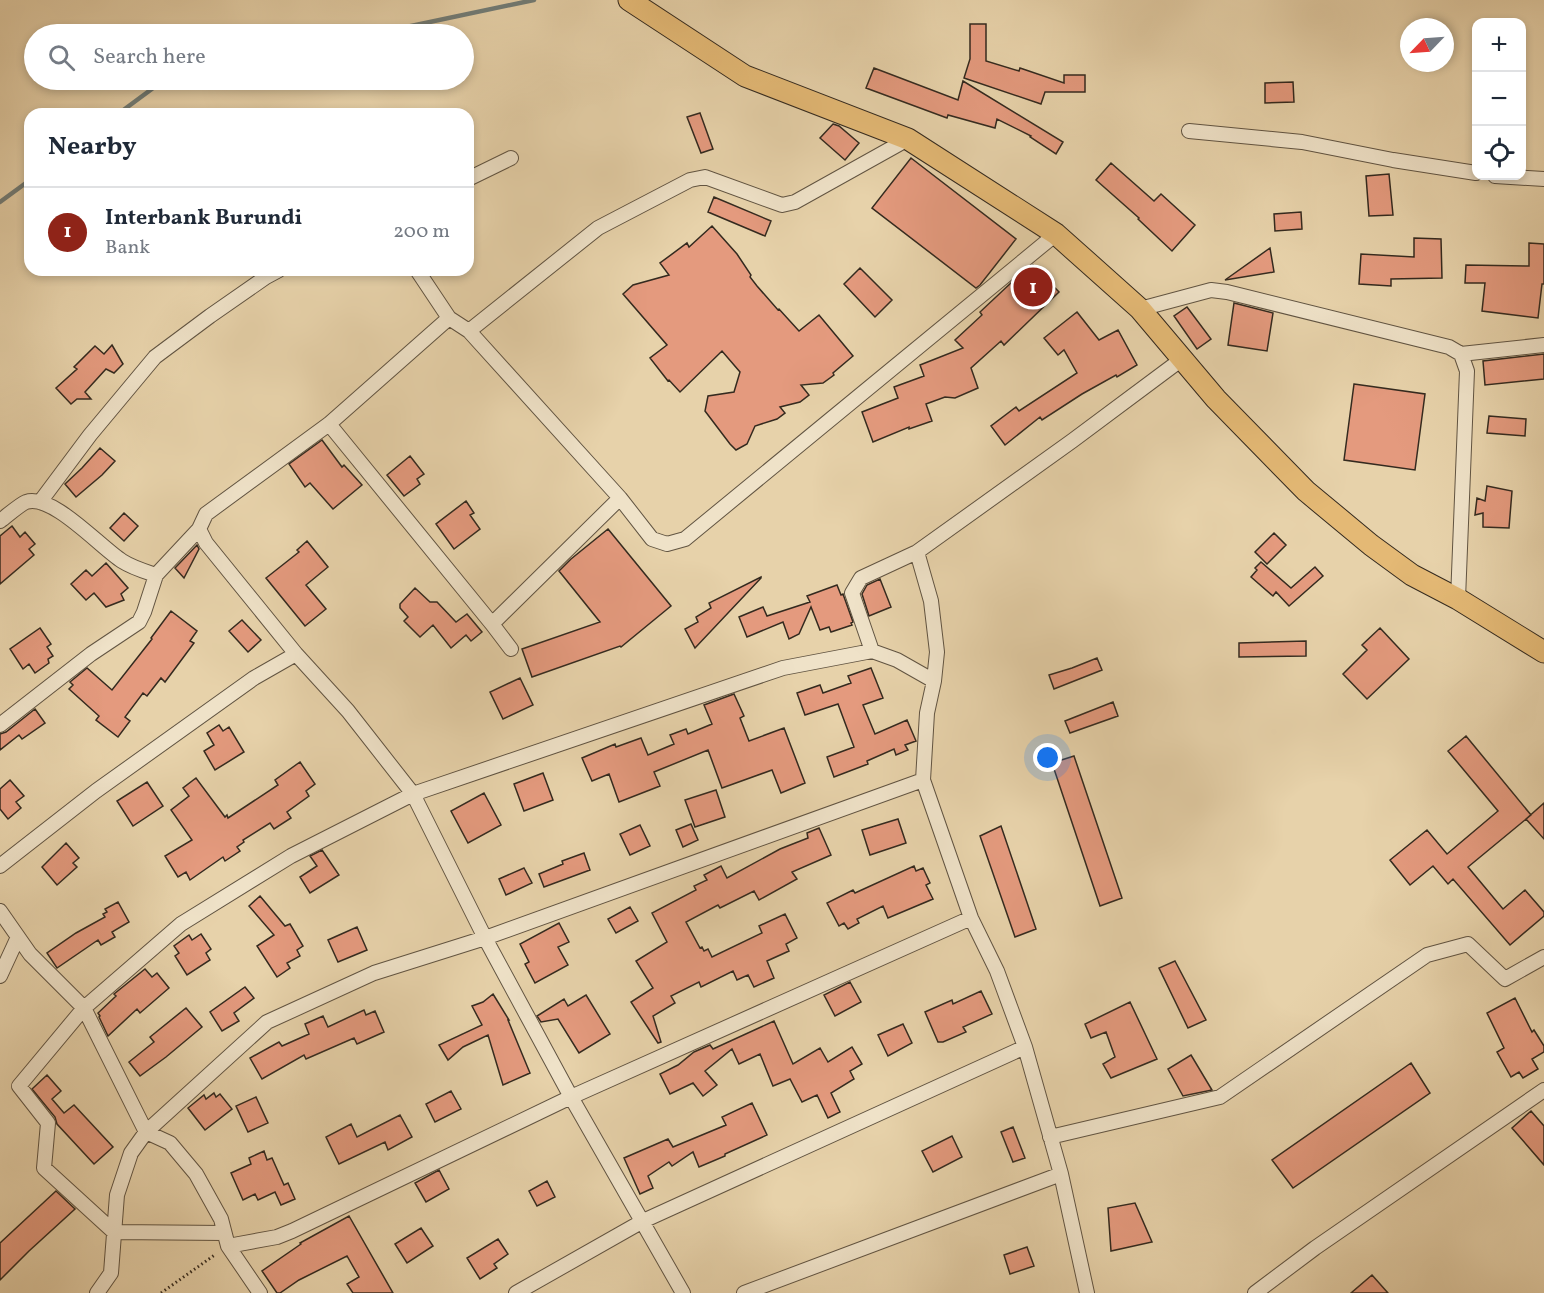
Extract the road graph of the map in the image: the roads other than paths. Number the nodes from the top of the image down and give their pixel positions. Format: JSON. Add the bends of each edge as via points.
{"nodes":[{"id":1,"x":629,"y":0,"type":"edge"},
{"id":2,"x":1189,"y":131,"type":"dead end"},
{"id":3,"x":908,"y":139,"type":"junction"},
{"id":4,"x":511,"y":158,"type":"dead end"},
{"id":5,"x":1472,"y":172,"type":"edge"},
{"id":6,"x":474,"y":176,"type":"edge"},
{"id":7,"x":1526,"y":177,"type":"edge"},
{"id":8,"x":1544,"y":178,"type":"edge"},
{"id":9,"x":1056,"y":234,"type":"junction"},
{"id":10,"x":268,"y":276,"type":"edge"},
{"id":11,"x":421,"y":276,"type":"edge"},
{"id":12,"x":1140,"y":309,"type":"junction"},
{"id":13,"x":449,"y":318,"type":"junction"},
{"id":14,"x":469,"y":331,"type":"junction"},
{"id":15,"x":1544,"y":345,"type":"edge"},
{"id":16,"x":1461,"y":354,"type":"junction"},
{"id":17,"x":1182,"y":359,"type":"junction"},
{"id":18,"x":328,"y":424,"type":"junction"},
{"id":19,"x":620,"y":498,"type":"junction"},
{"id":20,"x":40,"y":502,"type":"junction"},
{"id":21,"x":0,"y":521,"type":"edge"},
{"id":22,"x":199,"y":529,"type":"junction"},
{"id":23,"x":917,"y":552,"type":"junction"},
{"id":24,"x":156,"y":575,"type":"junction"},
{"id":25,"x":1458,"y":599,"type":"junction"},
{"id":26,"x":492,"y":624,"type":"junction"},
{"id":27,"x":511,"y":649,"type":"dead end"},
{"id":28,"x":872,"y":651,"type":"junction"},
{"id":29,"x":1544,"y":652,"type":"edge"},
{"id":30,"x":296,"y":654,"type":"junction"},
{"id":31,"x":934,"y":681,"type":"junction"},
{"id":32,"x":0,"y":724,"type":"edge"},
{"id":33,"x":923,"y":780,"type":"junction"},
{"id":34,"x":412,"y":794,"type":"junction"},
{"id":35,"x":0,"y":866,"type":"edge"},
{"id":36,"x":0,"y":911,"type":"edge"},
{"id":37,"x":971,"y":918,"type":"junction"},
{"id":38,"x":18,"y":937,"type":"junction"},
{"id":39,"x":485,"y":938,"type":"junction"},
{"id":40,"x":1544,"y":957,"type":"edge"},
{"id":41,"x":0,"y":976,"type":"edge"},
{"id":42,"x":84,"y":1008,"type":"junction"},
{"id":43,"x":1025,"y":1047,"type":"junction"},
{"id":44,"x":1544,"y":1090,"type":"edge"},
{"id":45,"x":572,"y":1097,"type":"junction"},
{"id":46,"x":146,"y":1132,"type":"junction"},
{"id":47,"x":1050,"y":1137,"type":"junction"},
{"id":48,"x":1061,"y":1174,"type":"junction"},
{"id":49,"x":642,"y":1221,"type":"junction"},
{"id":50,"x":114,"y":1232,"type":"junction"},
{"id":51,"x":226,"y":1240,"type":"junction"},
{"id":52,"x":1082,"y":1291,"type":"edge"},
{"id":53,"x":97,"y":1293,"type":"edge"},
{"id":54,"x":260,"y":1293,"type":"edge"},
{"id":55,"x":516,"y":1293,"type":"edge"},
{"id":56,"x":683,"y":1293,"type":"edge"},
{"id":57,"x":744,"y":1293,"type":"edge"},
{"id":58,"x":1255,"y":1293,"type":"edge"}],
"edges":[{"from":1,"to":3,"type":"main road","via":[[745,76]]},
{"from":2,"to":5,"type":"street","via":[[1302,142]]},
{"from":3,"to":9,"type":"main road"},
{"from":3,"to":14,"type":"street","via":[[795,202],[782,205],[705,177],[690,180],[598,228]]},
{"from":4,"to":6,"type":"street"},
{"from":7,"to":8,"type":"street"},
{"from":9,"to":12,"type":"main road"},
{"from":9,"to":19,"type":"street","via":[[685,539],[668,544],[652,539]]},
{"from":10,"to":20,"type":"street","via":[[156,357]]},
{"from":11,"to":13,"type":"street"},
{"from":12,"to":16,"type":"street","via":[[1211,290],[1227,292],[1449,347]]},
{"from":12,"to":17,"type":"main road"},
{"from":13,"to":14,"type":"street"},
{"from":13,"to":18,"type":"street"},
{"from":14,"to":19,"type":"street"},
{"from":15,"to":16,"type":"street"},
{"from":16,"to":25,"type":"street","via":[[1467,371]]},
{"from":17,"to":23,"type":"street"},
{"from":17,"to":25,"type":"main road","via":[[1306,491],[1412,575]]},
{"from":18,"to":22,"type":"street","via":[[207,514]]},
{"from":18,"to":26,"type":"street"},
{"from":19,"to":26,"type":"street"},
{"from":20,"to":21,"type":"street","via":[[27,502]]},
{"from":20,"to":24,"type":"street","via":[[58,509],[120,560]]},
{"from":22,"to":24,"type":"street"},
{"from":22,"to":30,"type":"street","via":[[206,543]]},
{"from":23,"to":28,"type":"street","via":[[861,578],[852,593]]},
{"from":23,"to":31,"type":"street","via":[[931,601],[937,652]]},
{"from":24,"to":32,"type":"street","via":[[139,622]]},
{"from":25,"to":29,"type":"main road"},
{"from":26,"to":27,"type":"street"},
{"from":28,"to":31,"type":"street"},
{"from":28,"to":34,"type":"street","via":[[783,668]]},
{"from":30,"to":34,"type":"street","via":[[348,711]]},
{"from":30,"to":35,"type":"street","via":[[254,678],[96,791]]},
{"from":31,"to":33,"type":"street","via":[[927,713]]},
{"from":33,"to":37,"type":"street"},
{"from":33,"to":39,"type":"street"},
{"from":34,"to":39,"type":"street"},
{"from":34,"to":42,"type":"street","via":[[291,856],[181,924]]},
{"from":36,"to":38,"type":"street"},
{"from":37,"to":43,"type":"street","via":[[997,971]]},
{"from":37,"to":45,"type":"street"},
{"from":38,"to":41,"type":"street"},
{"from":38,"to":42,"type":"street"},
{"from":39,"to":45,"type":"street"},
{"from":39,"to":46,"type":"street","via":[[374,974],[267,1022]]},
{"from":40,"to":47,"type":"street","via":[[1505,979],[1468,944],[1427,955],[1220,1097]]},
{"from":42,"to":46,"type":"street"},
{"from":42,"to":50,"type":"street","via":[[19,1086],[48,1123],[44,1168]]},
{"from":43,"to":47,"type":"street"},
{"from":43,"to":49,"type":"street"},
{"from":44,"to":58,"type":"street"},
{"from":45,"to":49,"type":"street"},
{"from":45,"to":51,"type":"street","via":[[292,1231],[277,1237]]},
{"from":46,"to":50,"type":"street","via":[[131,1153],[117,1196]]},
{"from":46,"to":51,"type":"street","via":[[170,1143],[196,1174],[221,1219]]},
{"from":47,"to":48,"type":"street"},
{"from":48,"to":52,"type":"street"},
{"from":48,"to":57,"type":"street"},
{"from":49,"to":55,"type":"street"},
{"from":49,"to":56,"type":"street"},
{"from":50,"to":51,"type":"street"},
{"from":50,"to":53,"type":"street","via":[[111,1273]]},
{"from":51,"to":54,"type":"street"}]}
